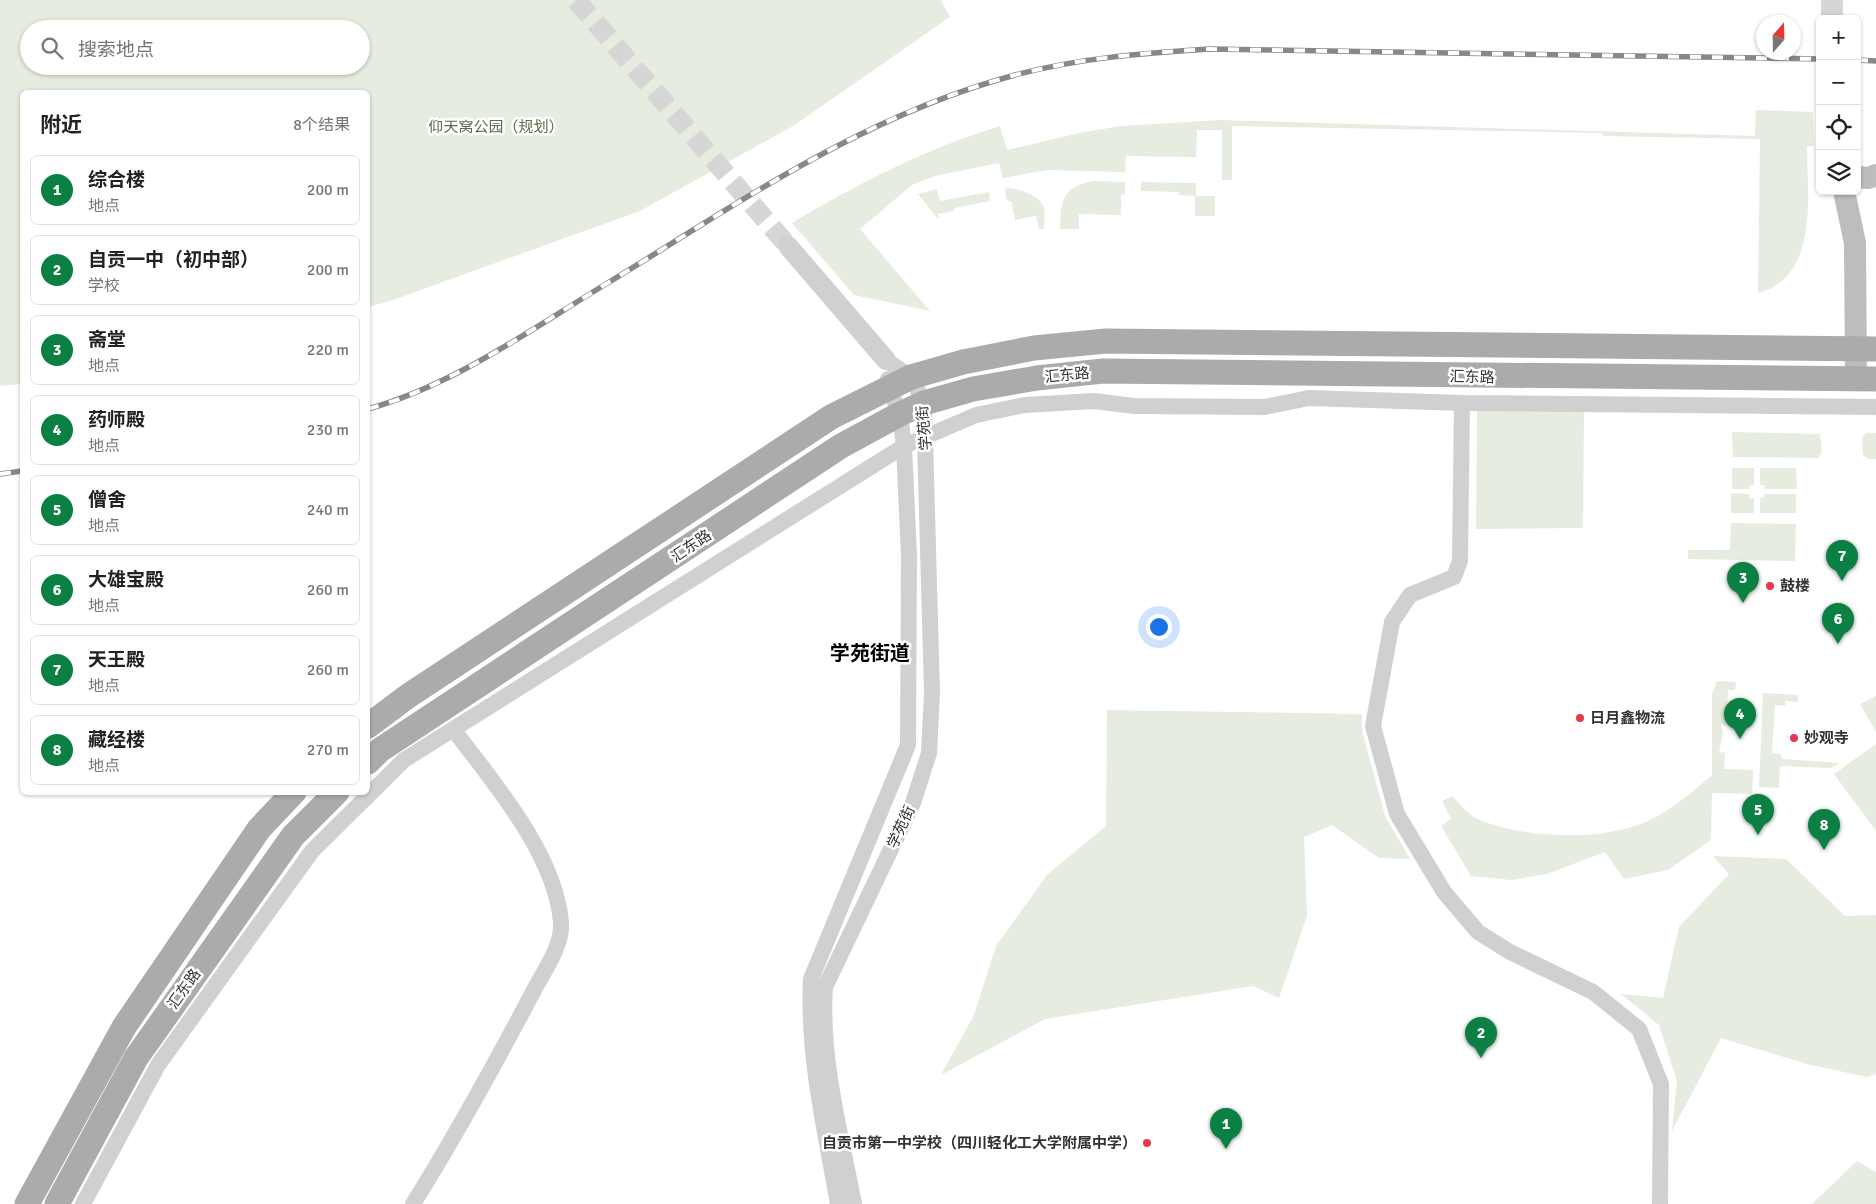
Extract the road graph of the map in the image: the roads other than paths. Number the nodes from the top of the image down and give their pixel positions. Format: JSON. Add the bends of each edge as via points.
{"nodes":[{"id":1,"x":1876,"y":175,"type":"edge"},
{"id":2,"x":1861,"y":177,"type":"edge"},
{"id":3,"x":1845,"y":195,"type":"edge"},
{"id":4,"x":788,"y":246,"type":"tunnel mouth"},
{"id":5,"x":1866,"y":350,"type":"edge"},
{"id":6,"x":886,"y":360,"type":"junction"},
{"id":7,"x":911,"y":377,"type":"junction"},
{"id":8,"x":1866,"y":379,"type":"edge"},
{"id":9,"x":889,"y":388,"type":"junction"},
{"id":10,"x":924,"y":403,"type":"junction"},
{"id":11,"x":1462,"y":403,"type":"junction"},
{"id":12,"x":1876,"y":407,"type":"edge"},
{"id":13,"x":900,"y":414,"type":"junction"},
{"id":14,"x":926,"y":436,"type":"junction"},
{"id":15,"x":904,"y":446,"type":"junction"},
{"id":16,"x":370,"y":724,"type":"edge"},
{"id":17,"x":453,"y":729,"type":"junction"},
{"id":18,"x":370,"y":760,"type":"edge"},
{"id":19,"x":370,"y":794,"type":"edge"},
{"id":20,"x":291,"y":795,"type":"edge"},
{"id":21,"x":334,"y":795,"type":"edge"},
{"id":22,"x":369,"y":795,"type":"edge"},
{"id":23,"x":27,"y":1204,"type":"edge"},
{"id":24,"x":57,"y":1204,"type":"edge"},
{"id":25,"x":83,"y":1204,"type":"edge"},
{"id":26,"x":413,"y":1204,"type":"edge"},
{"id":27,"x":838,"y":1204,"type":"edge"},
{"id":28,"x":854,"y":1204,"type":"edge"},
{"id":29,"x":1660,"y":1204,"type":"edge"}],
"edges":[{"from":1,"to":2,"type":"main road"},
{"from":3,"to":5,"type":"main road","via":[[1855,243]]},
{"from":4,"to":6,"type":"street"},
{"from":5,"to":7,"type":"main road","name":"汇东路","via":[[1106,341],[1034,348],[963,362]]},
{"from":5,"to":8,"type":"main road"},
{"from":6,"to":7,"type":"street","name":"学苑街"},
{"from":6,"to":9,"type":"street","name":"学苑街"},
{"from":7,"to":9,"type":"main road","name":"汇东路"},
{"from":7,"to":10,"type":"street","name":"学苑街"},
{"from":8,"to":10,"type":"main road","name":"汇东路","via":[[1103,371],[973,389]]},
{"from":9,"to":13,"type":"street","name":"学苑街"},
{"from":9,"to":16,"type":"main road","name":"汇东路","via":[[831,417],[408,696]]},
{"from":10,"to":13,"type":"main road","name":"汇东路"},
{"from":10,"to":14,"type":"street","name":"学苑街"},
{"from":11,"to":12,"type":"street"},
{"from":11,"to":14,"type":"street","via":[[1309,398],[1264,407],[1134,406],[1094,401],[1025,405],[976,415]]},
{"from":11,"to":29,"type":"street","via":[[1460,562],[1454,578],[1410,595],[1392,622],[1373,726],[1397,814],[1444,892],[1478,932],[1510,952],[1593,992],[1639,1028],[1661,1084]]},
{"from":13,"to":15,"type":"street","name":"学苑街"},
{"from":13,"to":18,"type":"main road","name":"汇东路","via":[[841,446],[380,750]]},
{"from":14,"to":15,"type":"street"},
{"from":14,"to":28,"type":"street","name":"学苑街","via":[[932,694],[929,753],[913,803],[825,987],[823,1009],[831,1081]]},
{"from":15,"to":17,"type":"street"},
{"from":15,"to":27,"type":"street","name":"学苑街","via":[[909,556],[908,745],[811,979],[813,1061]]},
{"from":17,"to":19,"type":"street","via":[[404,760]]},
{"from":17,"to":26,"type":"street","via":[[540,854],[555,888],[562,924],[558,944]]},
{"from":20,"to":23,"type":"main road","name":"汇东路","via":[[259,829],[124,1027]]},
{"from":21,"to":24,"type":"main road","name":"汇东路","via":[[293,836],[136,1058]]},
{"from":22,"to":25,"type":"street","via":[[312,851],[158,1065]]}]}
